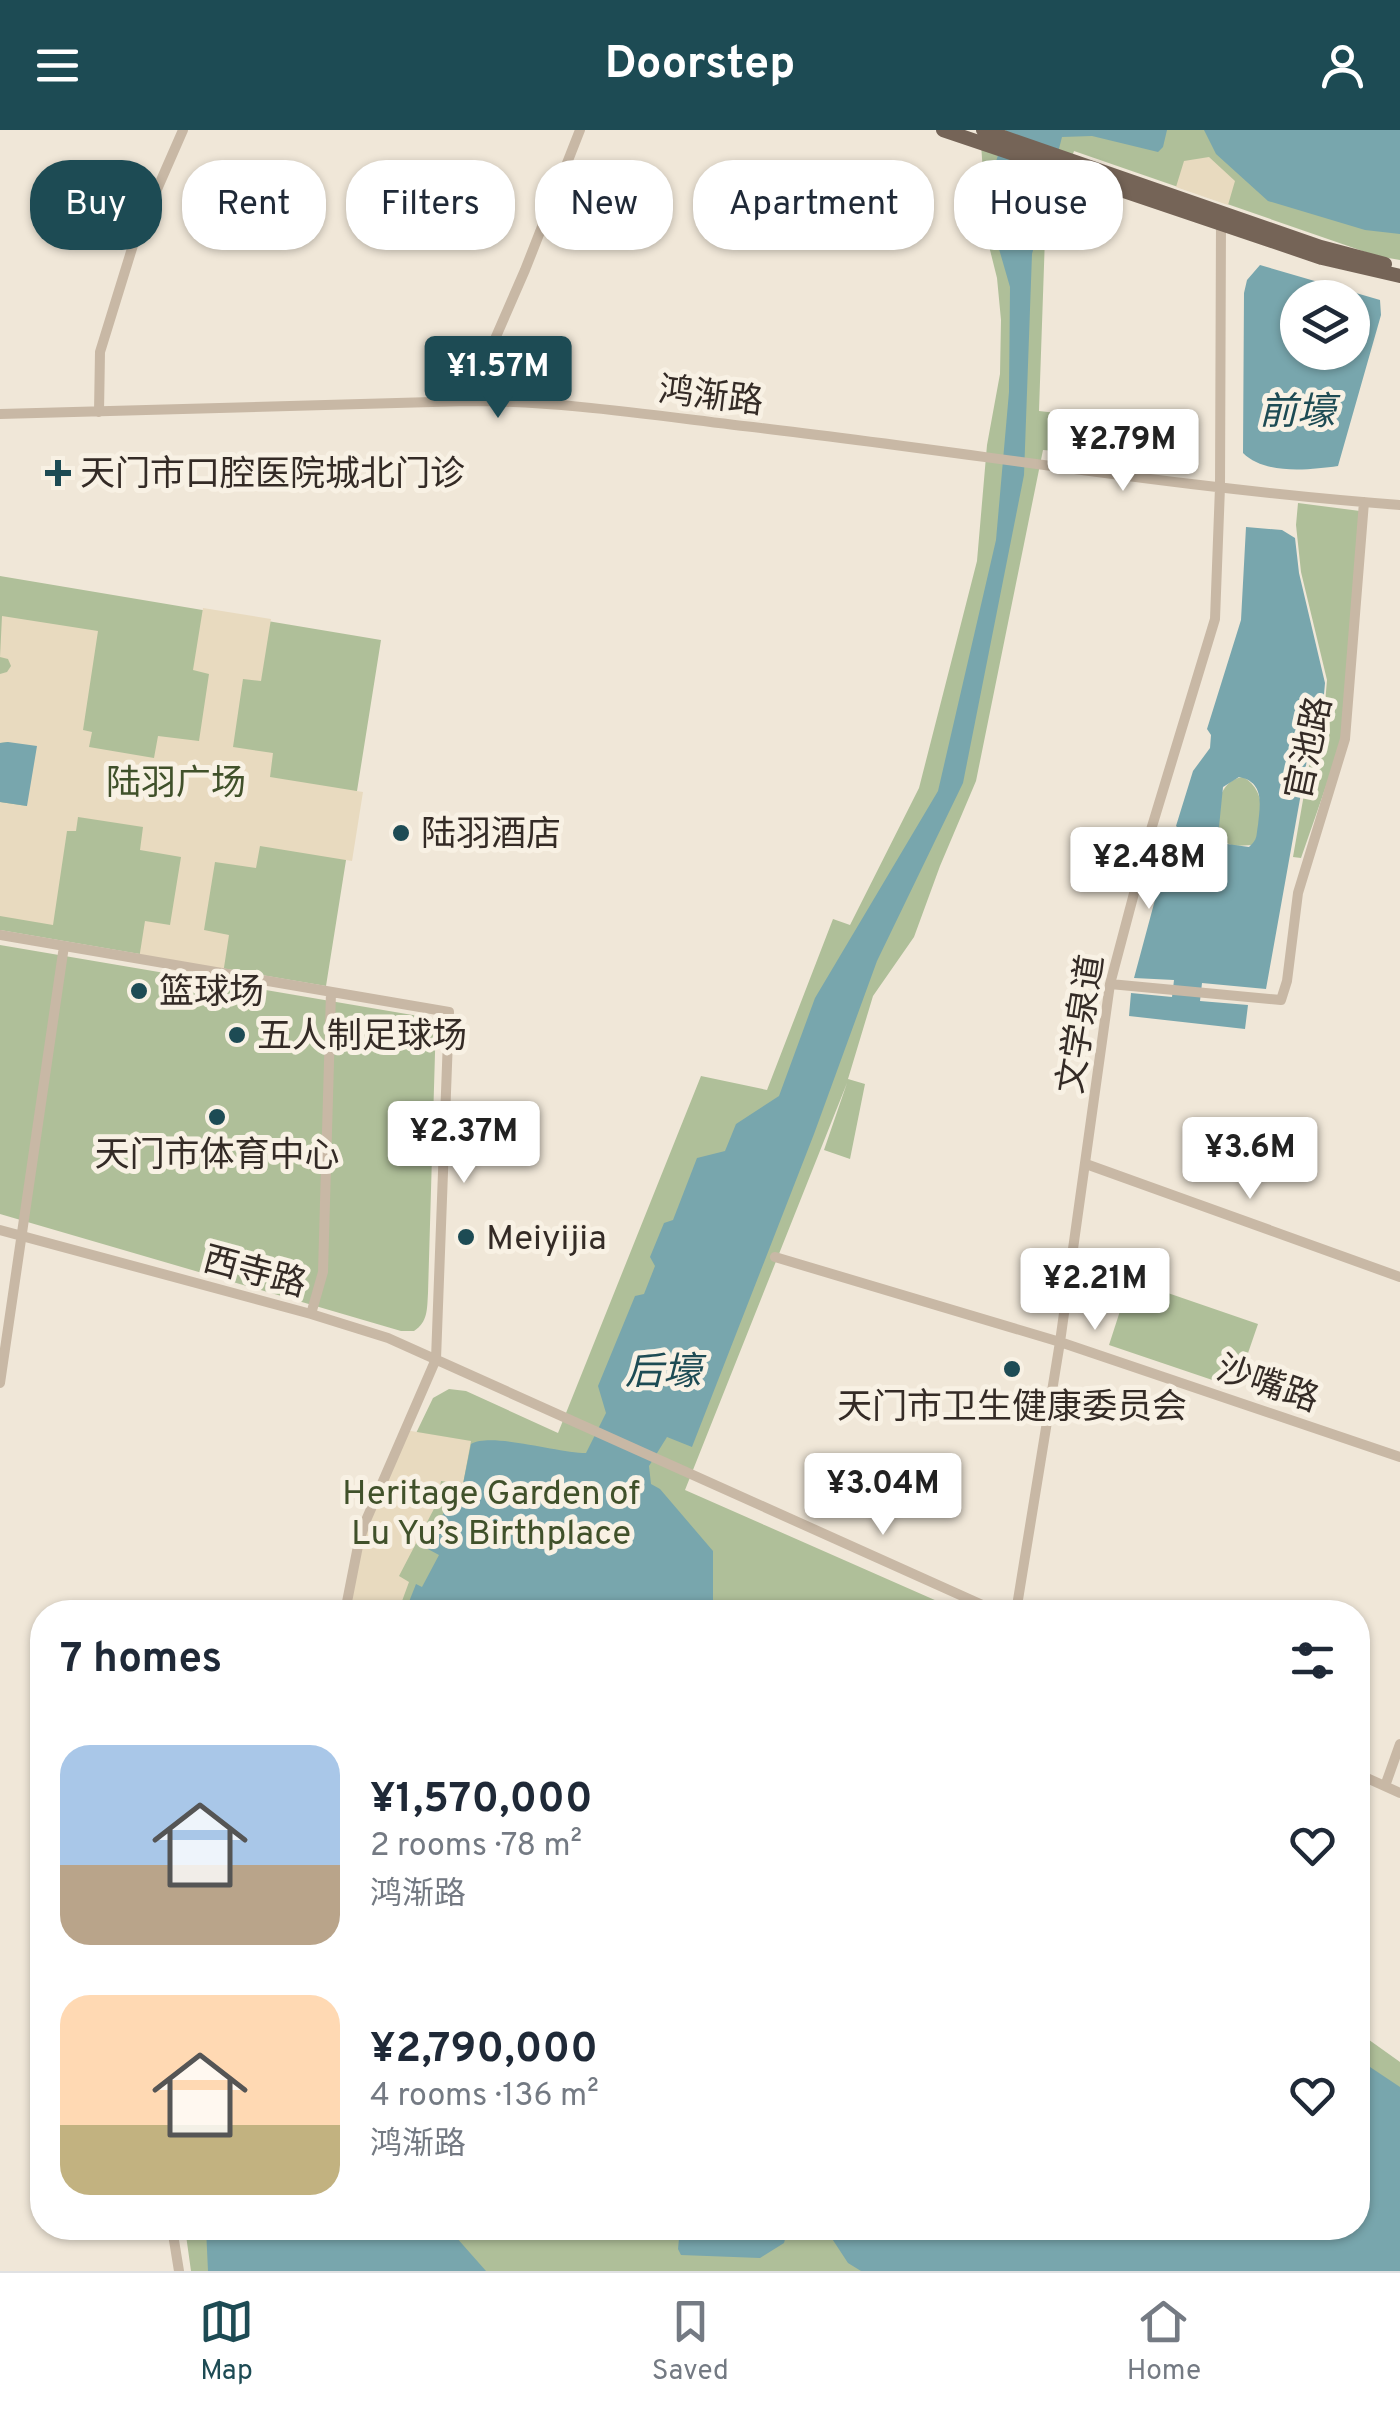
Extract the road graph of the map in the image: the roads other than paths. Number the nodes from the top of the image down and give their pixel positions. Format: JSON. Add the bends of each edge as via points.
{"nodes":[{"id":1,"x":184,"y":130,"type":"edge"},
{"id":2,"x":580,"y":130,"type":"edge"},
{"id":3,"x":944,"y":130,"type":"edge"},
{"id":4,"x":983,"y":130,"type":"edge"},
{"id":5,"x":1154,"y":196,"type":"junction"},
{"id":6,"x":1221,"y":219,"type":"junction"},
{"id":7,"x":1400,"y":266,"type":"edge"},
{"id":8,"x":1400,"y":276,"type":"edge"},
{"id":9,"x":468,"y":402,"type":"junction"},
{"id":10,"x":99,"y":412,"type":"junction"},
{"id":11,"x":0,"y":414,"type":"edge"},
{"id":12,"x":1220,"y":487,"type":"junction"},
{"id":13,"x":1364,"y":502,"type":"junction"},
{"id":14,"x":1400,"y":505,"type":"edge"},
{"id":15,"x":0,"y":935,"type":"edge"},
{"id":16,"x":64,"y":946,"type":"junction"},
{"id":17,"x":1110,"y":984,"type":"junction"},
{"id":18,"x":331,"y":992,"type":"junction"},
{"id":19,"x":1086,"y":1164,"type":"junction"},
{"id":20,"x":0,"y":1230,"type":"edge"},
{"id":21,"x":22,"y":1237,"type":"junction"},
{"id":22,"x":775,"y":1258,"type":"dead end"},
{"id":23,"x":1400,"y":1277,"type":"edge"},
{"id":24,"x":311,"y":1314,"type":"junction"},
{"id":25,"x":1060,"y":1342,"type":"junction"},
{"id":26,"x":436,"y":1359,"type":"junction"},
{"id":27,"x":0,"y":1382,"type":"edge"},
{"id":28,"x":1400,"y":1457,"type":"edge"},
{"id":29,"x":348,"y":1600,"type":"edge"},
{"id":30,"x":971,"y":1600,"type":"edge"},
{"id":31,"x":1018,"y":1600,"type":"edge"},
{"id":32,"x":1400,"y":1744,"type":"edge"},
{"id":33,"x":1370,"y":1779,"type":"edge"},
{"id":34,"x":1385,"y":1786,"type":"junction"},
{"id":35,"x":1400,"y":1793,"type":"edge"},
{"id":36,"x":174,"y":2240,"type":"edge"},
{"id":37,"x":178,"y":2271,"type":"edge"}],
"edges":[{"from":1,"to":10,"type":"street","via":[[134,242],[100,352]]},
{"from":2,"to":9,"type":"street"},
{"from":3,"to":5,"type":"main road"},
{"from":4,"to":5,"type":"main road"},
{"from":5,"to":6,"type":"main road"},
{"from":6,"to":7,"type":"main road"},
{"from":6,"to":8,"type":"main road","via":[[1341,263]]},
{"from":6,"to":12,"type":"street","name":"文学泉道"},
{"from":9,"to":10,"type":"street","name":"鸿渐路"},
{"from":9,"to":12,"type":"street","name":"鸿渐路","via":[[544,402]]},
{"from":10,"to":11,"type":"street","name":"鸿渐路"},
{"from":12,"to":13,"type":"street"},
{"from":12,"to":17,"type":"street","name":"文学泉道","via":[[1215,618]]},
{"from":13,"to":14,"type":"street"},
{"from":13,"to":17,"type":"street","name":"官池路","via":[[1344,740],[1298,893],[1281,1000]]},
{"from":15,"to":16,"type":"street"},
{"from":16,"to":18,"type":"street"},
{"from":16,"to":21,"type":"street"},
{"from":17,"to":19,"type":"street","name":"文学泉道"},
{"from":18,"to":24,"type":"street","via":[[323,1272]]},
{"from":18,"to":26,"type":"street","via":[[448,1012]]},
{"from":19,"to":23,"type":"street"},
{"from":19,"to":25,"type":"street","name":"文学泉道"},
{"from":20,"to":21,"type":"street","name":"西寺路"},
{"from":21,"to":24,"type":"street","name":"西寺路"},
{"from":21,"to":27,"type":"street"},
{"from":22,"to":25,"type":"street","name":"沙嘴路"},
{"from":24,"to":26,"type":"street","name":"西寺路"},
{"from":25,"to":28,"type":"street","name":"沙嘴路"},
{"from":25,"to":31,"type":"street","name":"文学泉道"},
{"from":26,"to":29,"type":"street","via":[[366,1518]]},
{"from":26,"to":30,"type":"street","name":"西寺路"},
{"from":32,"to":34,"type":"street"},
{"from":33,"to":34,"type":"street"},
{"from":34,"to":35,"type":"street"},
{"from":36,"to":37,"type":"street"}]}
